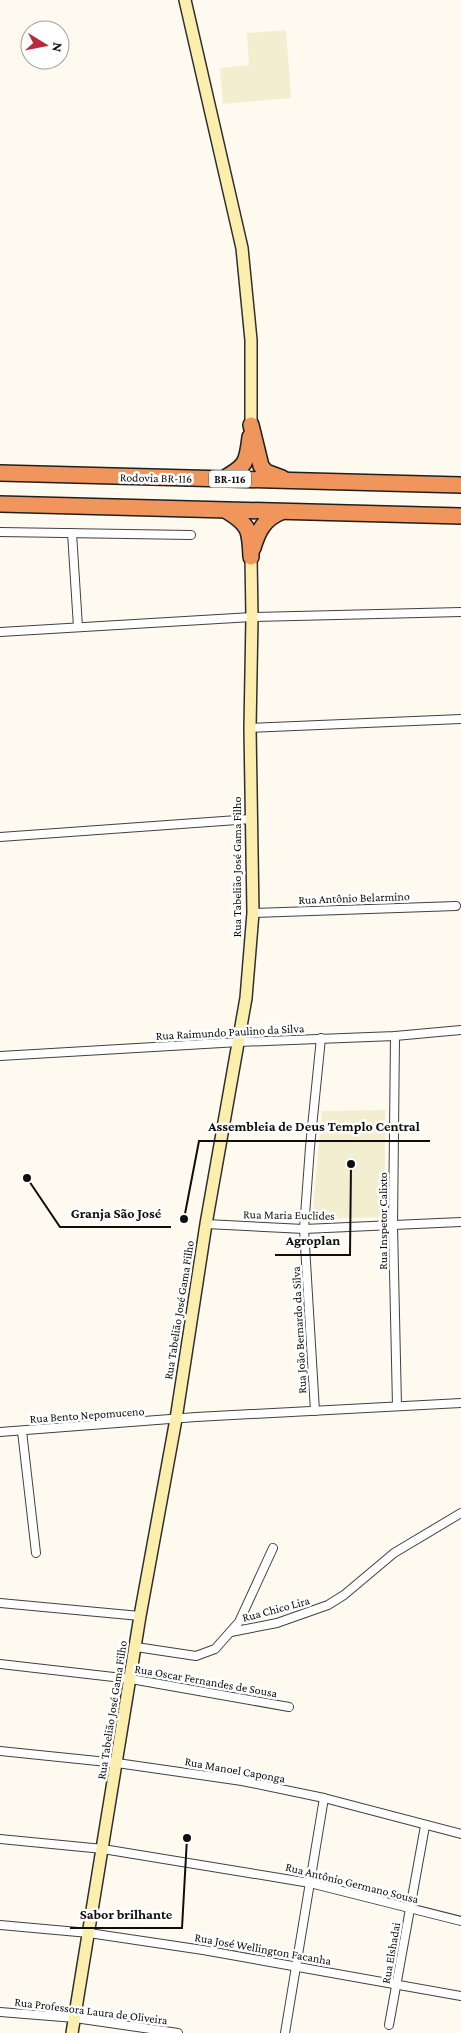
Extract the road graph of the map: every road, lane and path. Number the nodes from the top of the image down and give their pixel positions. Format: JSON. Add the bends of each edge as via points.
{"nodes":[{"id":1,"x":185,"y":0,"type":"edge"},
{"id":2,"x":251,"y":426,"type":"junction"},
{"id":3,"x":0,"y":473,"type":"edge"},
{"id":4,"x":224,"y":479,"type":"junction"},
{"id":5,"x":288,"y":481,"type":"junction"},
{"id":6,"x":461,"y":485,"type":"edge"},
{"id":7,"x":0,"y":504,"type":"edge"},
{"id":8,"x":225,"y":511,"type":"junction"},
{"id":9,"x":281,"y":512,"type":"junction"},
{"id":10,"x":461,"y":516,"type":"edge"},
{"id":11,"x":0,"y":532,"type":"edge"},
{"id":12,"x":72,"y":533,"type":"junction"},
{"id":13,"x":191,"y":535,"type":"dead end"},
{"id":14,"x":251,"y":557,"type":"junction"},
{"id":15,"x":461,"y":612,"type":"edge"},
{"id":16,"x":252,"y":617,"type":"junction"},
{"id":17,"x":78,"y":627,"type":"junction"},
{"id":18,"x":0,"y":632,"type":"edge"},
{"id":19,"x":461,"y":719,"type":"edge"},
{"id":20,"x":250,"y":728,"type":"junction"},
{"id":21,"x":251,"y":819,"type":"junction"},
{"id":22,"x":0,"y":837,"type":"edge"},
{"id":23,"x":456,"y":906,"type":"dead end"},
{"id":24,"x":253,"y":913,"type":"junction"},
{"id":25,"x":461,"y":1030,"type":"edge"},
{"id":26,"x":396,"y":1036,"type":"junction"},
{"id":27,"x":321,"y":1038,"type":"junction"},
{"id":28,"x":239,"y":1042,"type":"junction"},
{"id":29,"x":0,"y":1056,"type":"edge"},
{"id":30,"x":461,"y":1222,"type":"edge"},
{"id":31,"x":206,"y":1224,"type":"junction"},
{"id":32,"x":393,"y":1225,"type":"junction"},
{"id":33,"x":304,"y":1229,"type":"junction"},
{"id":34,"x":461,"y":1403,"type":"edge"},
{"id":35,"x":397,"y":1406,"type":"junction"},
{"id":36,"x":315,"y":1411,"type":"junction"},
{"id":37,"x":176,"y":1419,"type":"junction"},
{"id":38,"x":22,"y":1431,"type":"junction"},
{"id":39,"x":0,"y":1432,"type":"edge"},
{"id":40,"x":461,"y":1513,"type":"edge"},
{"id":41,"x":273,"y":1548,"type":"dead end"},
{"id":42,"x":36,"y":1553,"type":"dead end"},
{"id":43,"x":0,"y":1603,"type":"edge"},
{"id":44,"x":140,"y":1616,"type":"junction"},
{"id":45,"x":231,"y":1632,"type":"junction"},
{"id":46,"x":136,"y":1647,"type":"junction"},
{"id":47,"x":0,"y":1664,"type":"edge"},
{"id":48,"x":131,"y":1679,"type":"junction"},
{"id":49,"x":289,"y":1707,"type":"dead end"},
{"id":50,"x":0,"y":1751,"type":"edge"},
{"id":51,"x":117,"y":1764,"type":"junction"},
{"id":52,"x":324,"y":1798,"type":"junction"},
{"id":53,"x":425,"y":1826,"type":"junction"},
{"id":54,"x":461,"y":1834,"type":"edge"},
{"id":55,"x":0,"y":1838,"type":"edge"},
{"id":56,"x":102,"y":1849,"type":"junction"},
{"id":57,"x":310,"y":1882,"type":"junction"},
{"id":58,"x":410,"y":1909,"type":"junction"},
{"id":59,"x":461,"y":1921,"type":"edge"},
{"id":60,"x":0,"y":1925,"type":"edge"},
{"id":61,"x":88,"y":1933,"type":"junction"},
{"id":62,"x":296,"y":1966,"type":"junction"},
{"id":63,"x":396,"y":1985,"type":"junction"},
{"id":64,"x":461,"y":1996,"type":"edge"},
{"id":65,"x":0,"y":2012,"type":"edge"},
{"id":66,"x":75,"y":2018,"type":"junction"},
{"id":67,"x":389,"y":2026,"type":"dead end"},
{"id":68,"x":72,"y":2033,"type":"edge"},
{"id":69,"x":178,"y":2033,"type":"edge"},
{"id":70,"x":285,"y":2033,"type":"edge"}],
"edges":[{"from":1,"to":2,"type":"street","via":[[242,248],[251,340]]},
{"from":2,"to":4,"type":"highway","via":[[247,459],[242,467]]},
{"from":2,"to":5,"type":"highway","via":[[261,466],[266,472]]},
{"from":3,"to":4,"type":"highway","name":"Rodovia BR-116","number":"BR-116"},
{"from":4,"to":5,"type":"highway","name":"Rodovia BR-116","number":"BR-116"},
{"from":5,"to":6,"type":"highway","name":"Rodovia BR-116","number":"BR-116"},
{"from":7,"to":8,"type":"highway"},
{"from":8,"to":9,"type":"highway"},
{"from":8,"to":14,"type":"highway","via":[[240,519],[248,529]]},
{"from":9,"to":10,"type":"highway"},
{"from":9,"to":14,"type":"highway","via":[[267,520],[258,532]]},
{"from":11,"to":12,"type":"street"},
{"from":12,"to":13,"type":"street"},
{"from":12,"to":17,"type":"street"},
{"from":14,"to":16,"type":"street","name":"Rua Tabelião José Gama Filho"},
{"from":15,"to":16,"type":"street"},
{"from":16,"to":17,"type":"street"},
{"from":16,"to":20,"type":"street","name":"Rua Tabelião José Gama Filho"},
{"from":17,"to":18,"type":"street"},
{"from":19,"to":20,"type":"street"},
{"from":20,"to":21,"type":"street","name":"Rua Tabelião José Gama Filho"},
{"from":21,"to":22,"type":"street"},
{"from":21,"to":24,"type":"street","name":"Rua Tabelião José Gama Filho"},
{"from":23,"to":24,"type":"street","name":"Rua Antônio Belarmino"},
{"from":24,"to":28,"type":"street","name":"Rua Tabelião José Gama Filho","via":[[250,964]]},
{"from":25,"to":26,"type":"street","name":"Rua Raimundo Paulino da Silva"},
{"from":26,"to":27,"type":"street","name":"Rua Raimundo Paulino da Silva"},
{"from":26,"to":32,"type":"street","name":"Rua Inspetor Calixto"},
{"from":27,"to":28,"type":"street","name":"Rua Raimundo Paulino da Silva"},
{"from":27,"to":33,"type":"street","name":"Rua João Bernardo da Silva"},
{"from":28,"to":29,"type":"street","name":"Rua Raimundo Paulino da Silva"},
{"from":28,"to":31,"type":"street","name":"Rua Tabelião José Gama Filho"},
{"from":30,"to":32,"type":"street","name":"Rua Maria Euclides"},
{"from":31,"to":33,"type":"street","name":"Rua Maria Euclides"},
{"from":31,"to":37,"type":"street","name":"Rua Tabelião José Gama Filho"},
{"from":32,"to":33,"type":"street","name":"Rua Maria Euclides"},
{"from":32,"to":35,"type":"street","name":"Rua Inspetor Calixto"},
{"from":33,"to":36,"type":"street","name":"Rua João Bernardo da Silva"},
{"from":34,"to":35,"type":"street","name":"Rua Bento Nepomuceno"},
{"from":35,"to":36,"type":"street","name":"Rua Bento Nepomuceno"},
{"from":36,"to":37,"type":"street","name":"Rua Bento Nepomuceno"},
{"from":37,"to":38,"type":"street","name":"Rua Bento Nepomuceno"},
{"from":37,"to":44,"type":"street","name":"Rua Tabelião José Gama Filho"},
{"from":38,"to":39,"type":"street","name":"Rua Bento Nepomuceno"},
{"from":38,"to":42,"type":"street"},
{"from":40,"to":45,"type":"street","name":"Rua Chico Lira","via":[[401,1548],[328,1605],[286,1620]]},
{"from":41,"to":45,"type":"street","via":[[240,1622]]},
{"from":43,"to":44,"type":"street"},
{"from":44,"to":46,"type":"street","name":"Rua Tabelião José Gama Filho"},
{"from":45,"to":46,"type":"street","name":"Rua Chico Lira","via":[[215,1649],[196,1656]]},
{"from":46,"to":48,"type":"street","name":"Rua Tabelião José Gama Filho"},
{"from":47,"to":48,"type":"street","name":"Rua Oscar Fernandes de Sousa"},
{"from":48,"to":49,"type":"street","name":"Rua Oscar Fernandes de Sousa"},
{"from":48,"to":51,"type":"street","name":"Rua Tabelião José Gama Filho"},
{"from":50,"to":51,"type":"street","name":"Rua Manoel Caponga"},
{"from":51,"to":52,"type":"street","name":"Rua Manoel Caponga","via":[[242,1781]]},
{"from":51,"to":56,"type":"street","name":"Rua Tabelião José Gama Filho"},
{"from":52,"to":53,"type":"street","name":"Rua Manoel Caponga"},
{"from":52,"to":57,"type":"street"},
{"from":53,"to":54,"type":"street","name":"Rua Manoel Caponga"},
{"from":53,"to":58,"type":"street","name":"Rua Elshadai"},
{"from":55,"to":56,"type":"street","name":"Rua Antônio Germano Sousa"},
{"from":56,"to":57,"type":"street","name":"Rua Antônio Germano Sousa"},
{"from":56,"to":61,"type":"street","name":"Rua Tabelião José Gama Filho"},
{"from":57,"to":58,"type":"street","name":"Rua Antônio Germano Sousa"},
{"from":57,"to":62,"type":"street"},
{"from":58,"to":59,"type":"street","name":"Rua Antônio Germano Sousa"},
{"from":58,"to":63,"type":"street","name":"Rua Elshadai"},
{"from":60,"to":61,"type":"street","name":"Rua José Wellington Facanha"},
{"from":61,"to":62,"type":"street","name":"Rua José Wellington Facanha"},
{"from":61,"to":66,"type":"street","name":"Rua Tabelião José Gama Filho"},
{"from":62,"to":63,"type":"street","name":"Rua José Wellington Facanha"},
{"from":62,"to":70,"type":"street"},
{"from":63,"to":64,"type":"street","name":"Rua José Wellington Facanha"},
{"from":63,"to":67,"type":"street","name":"Rua Elshadai"},
{"from":65,"to":66,"type":"street","name":"Rua Professora Laura de Oliveira"},
{"from":66,"to":68,"type":"street","name":"Rua Tabelião José Gama Filho"},
{"from":66,"to":69,"type":"street","name":"Rua Professora Laura de Oliveira"}]}
